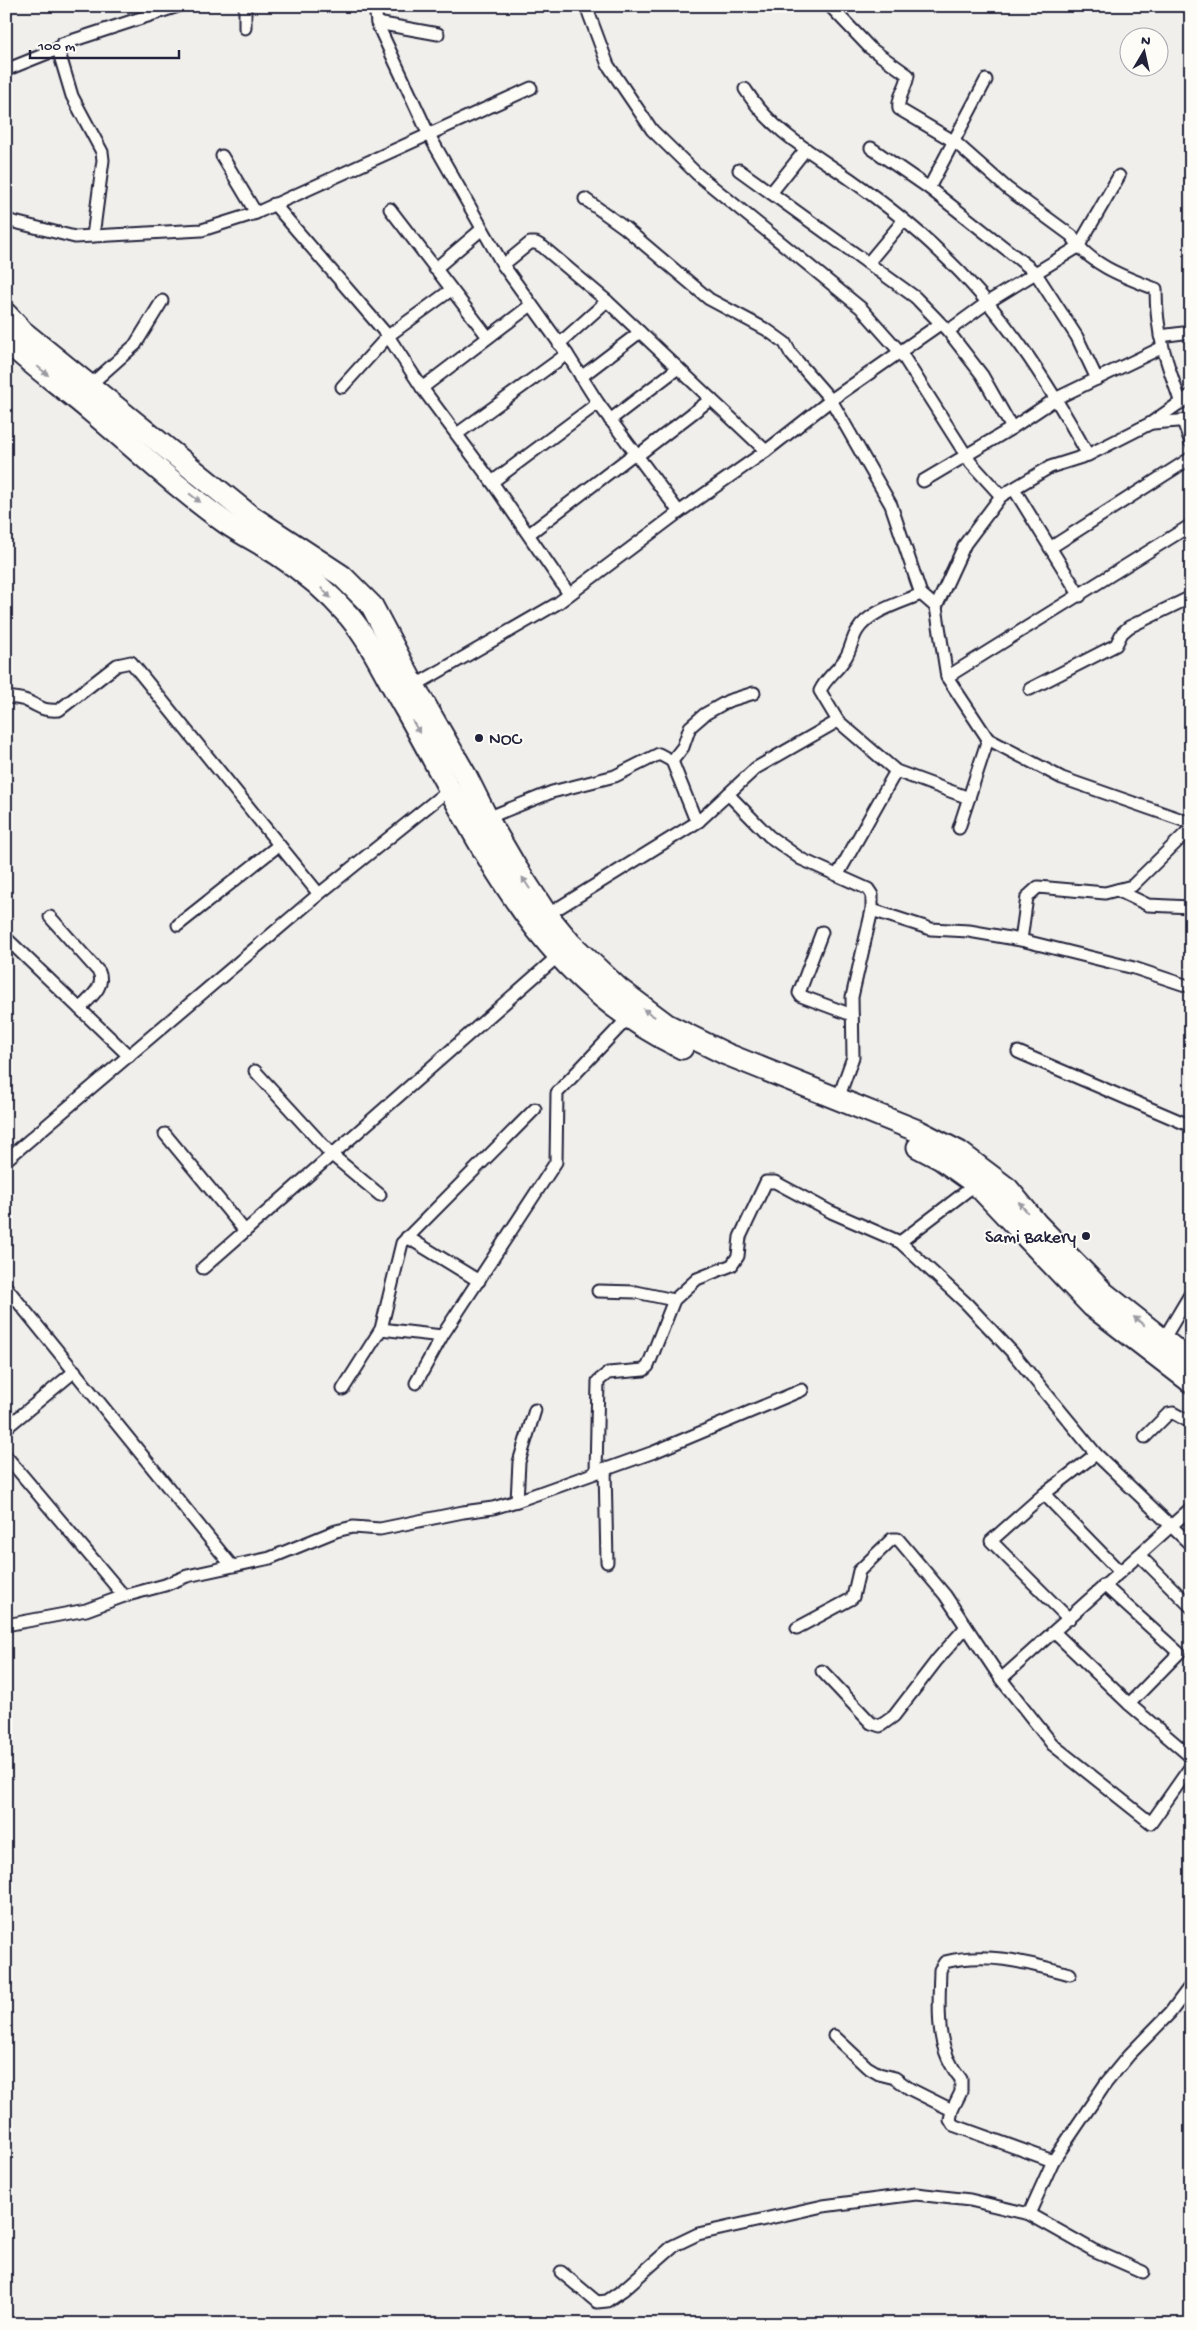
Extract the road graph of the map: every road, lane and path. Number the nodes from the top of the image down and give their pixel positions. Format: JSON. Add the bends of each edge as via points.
{"nodes":[{"id":1,"x":178,"y":6,"type":"edge"},
{"id":2,"x":244,"y":6,"type":"edge"},
{"id":3,"x":375,"y":6,"type":"edge"},
{"id":4,"x":586,"y":6,"type":"edge"},
{"id":5,"x":830,"y":6,"type":"edge"},
{"id":6,"x":377,"y":23,"type":"junction"},
{"id":7,"x":245,"y":28,"type":"dead end"},
{"id":8,"x":438,"y":34,"type":"dead end"},
{"id":9,"x":58,"y":49,"type":"junction"},
{"id":10,"x":8,"y":69,"type":"dead end"},
{"id":11,"x":986,"y":80,"type":"dead end"},
{"id":12,"x":531,"y":88,"type":"dead end"},
{"id":13,"x":746,"y":89,"type":"dead end"},
{"id":14,"x":429,"y":135,"type":"junction"},
{"id":15,"x":955,"y":142,"type":"junction"},
{"id":16,"x":870,"y":148,"type":"dead end"},
{"id":17,"x":806,"y":149,"type":"junction"},
{"id":18,"x":222,"y":156,"type":"dead end"},
{"id":19,"x":739,"y":170,"type":"dead end"},
{"id":20,"x":1119,"y":176,"type":"dead end"},
{"id":21,"x":929,"y":188,"type":"junction"},
{"id":22,"x":771,"y":193,"type":"junction"},
{"id":23,"x":585,"y":199,"type":"dead end"},
{"id":24,"x":274,"y":204,"type":"junction"},
{"id":25,"x":390,"y":209,"type":"dead end"},
{"id":26,"x":256,"y":213,"type":"junction"},
{"id":27,"x":6,"y":220,"type":"edge"},
{"id":28,"x":903,"y":221,"type":"junction"},
{"id":29,"x":482,"y":229,"type":"junction"},
{"id":30,"x":93,"y":236,"type":"junction"},
{"id":31,"x":1078,"y":247,"type":"junction"},
{"id":32,"x":868,"y":262,"type":"junction"},
{"id":33,"x":502,"y":265,"type":"junction"},
{"id":34,"x":435,"y":269,"type":"junction"},
{"id":35,"x":1035,"y":272,"type":"junction"},
{"id":36,"x":451,"y":290,"type":"junction"},
{"id":37,"x":162,"y":301,"type":"dead end"},
{"id":38,"x":607,"y":301,"type":"junction"},
{"id":39,"x":988,"y":302,"type":"junction"},
{"id":40,"x":531,"y":305,"type":"junction"},
{"id":41,"x":6,"y":314,"type":"edge"},
{"id":42,"x":944,"y":327,"type":"junction"},
{"id":43,"x":640,"y":332,"type":"junction"},
{"id":44,"x":1191,"y":332,"type":"edge"},
{"id":45,"x":388,"y":336,"type":"junction"},
{"id":46,"x":1160,"y":336,"type":"junction"},
{"id":47,"x":488,"y":337,"type":"junction"},
{"id":48,"x":11,"y":340,"type":"edge"},
{"id":49,"x":559,"y":344,"type":"junction"},
{"id":50,"x":1161,"y":348,"type":"junction"},
{"id":51,"x":901,"y":353,"type":"junction"},
{"id":52,"x":567,"y":354,"type":"junction"},
{"id":53,"x":678,"y":368,"type":"junction"},
{"id":54,"x":581,"y":377,"type":"junction"},
{"id":55,"x":1097,"y":379,"type":"junction"},
{"id":56,"x":90,"y":385,"type":"junction"},
{"id":57,"x":342,"y":387,"type":"dead end"},
{"id":58,"x":422,"y":388,"type":"junction"},
{"id":59,"x":1191,"y":395,"type":"edge"},
{"id":60,"x":1057,"y":398,"type":"junction"},
{"id":61,"x":711,"y":399,"type":"junction"},
{"id":62,"x":831,"y":400,"type":"junction"},
{"id":63,"x":1181,"y":403,"type":"junction"},
{"id":64,"x":598,"y":404,"type":"junction"},
{"id":65,"x":610,"y":420,"type":"junction"},
{"id":66,"x":1187,"y":420,"type":"edge"},
{"id":67,"x":1151,"y":423,"type":"junction"},
{"id":68,"x":1012,"y":428,"type":"junction"},
{"id":69,"x":458,"y":434,"type":"junction"},
{"id":70,"x":1191,"y":443,"type":"edge"},
{"id":71,"x":766,"y":451,"type":"junction"},
{"id":72,"x":636,"y":454,"type":"junction"},
{"id":73,"x":1088,"y":454,"type":"junction"},
{"id":74,"x":966,"y":455,"type":"junction"},
{"id":75,"x":1191,"y":458,"type":"edge"},
{"id":76,"x":182,"y":462,"type":"junction"},
{"id":77,"x":167,"y":477,"type":"junction"},
{"id":78,"x":922,"y":481,"type":"dead end"},
{"id":79,"x":492,"y":482,"type":"junction"},
{"id":80,"x":1014,"y":489,"type":"junction"},
{"id":81,"x":1001,"y":496,"type":"junction"},
{"id":82,"x":679,"y":512,"type":"junction"},
{"id":83,"x":1191,"y":525,"type":"edge"},
{"id":84,"x":529,"y":534,"type":"junction"},
{"id":85,"x":1050,"y":548,"type":"junction"},
{"id":86,"x":569,"y":594,"type":"junction"},
{"id":87,"x":921,"y":594,"type":"junction"},
{"id":88,"x":1080,"y":596,"type":"junction"},
{"id":89,"x":1191,"y":597,"type":"edge"},
{"id":90,"x":936,"y":607,"type":"junction"},
{"id":91,"x":947,"y":677,"type":"junction"},
{"id":92,"x":414,"y":686,"type":"junction"},
{"id":93,"x":1030,"y":690,"type":"dead end"},
{"id":94,"x":754,"y":693,"type":"dead end"},
{"id":95,"x":6,"y":697,"type":"edge"},
{"id":96,"x":838,"y":721,"type":"junction"},
{"id":97,"x":988,"y":739,"type":"junction"},
{"id":98,"x":672,"y":761,"type":"junction"},
{"id":99,"x":896,"y":771,"type":"junction"},
{"id":100,"x":458,"y":782,"type":"junction"},
{"id":101,"x":728,"y":794,"type":"junction"},
{"id":102,"x":969,"y":798,"type":"junction"},
{"id":103,"x":487,"y":818,"type":"junction"},
{"id":104,"x":699,"y":821,"type":"junction"},
{"id":105,"x":1191,"y":822,"type":"edge"},
{"id":106,"x":959,"y":828,"type":"dead end"},
{"id":107,"x":1191,"y":828,"type":"edge"},
{"id":108,"x":279,"y":845,"type":"junction"},
{"id":109,"x":838,"y":874,"type":"junction"},
{"id":110,"x":1117,"y":890,"type":"junction"},
{"id":111,"x":319,"y":894,"type":"junction"},
{"id":112,"x":1191,"y":907,"type":"edge"},
{"id":113,"x":872,"y":910,"type":"junction"},
{"id":114,"x":547,"y":915,"type":"junction"},
{"id":115,"x":50,"y":917,"type":"dead end"},
{"id":116,"x":178,"y":926,"type":"dead end"},
{"id":117,"x":822,"y":932,"type":"dead end"},
{"id":118,"x":6,"y":938,"type":"edge"},
{"id":119,"x":1021,"y":940,"type":"junction"},
{"id":120,"x":558,"y":956,"type":"junction"},
{"id":121,"x":1191,"y":987,"type":"edge"},
{"id":122,"x":80,"y":1009,"type":"junction"},
{"id":123,"x":852,"y":1015,"type":"junction"},
{"id":124,"x":628,"y":1018,"type":"junction"},
{"id":125,"x":1018,"y":1052,"type":"dead end"},
{"id":126,"x":129,"y":1056,"type":"junction"},
{"id":127,"x":723,"y":1060,"type":"junction"},
{"id":128,"x":255,"y":1071,"type":"dead end"},
{"id":129,"x":838,"y":1099,"type":"junction"},
{"id":130,"x":535,"y":1109,"type":"dead end"},
{"id":131,"x":1191,"y":1126,"type":"edge"},
{"id":132,"x":165,"y":1134,"type":"dead end"},
{"id":133,"x":332,"y":1155,"type":"junction"},
{"id":134,"x":6,"y":1160,"type":"edge"},
{"id":135,"x":976,"y":1184,"type":"junction"},
{"id":136,"x":380,"y":1195,"type":"dead end"},
{"id":137,"x":245,"y":1231,"type":"junction"},
{"id":138,"x":407,"y":1237,"type":"junction"},
{"id":139,"x":900,"y":1242,"type":"junction"},
{"id":140,"x":203,"y":1268,"type":"dead end"},
{"id":141,"x":479,"y":1281,"type":"junction"},
{"id":142,"x":6,"y":1287,"type":"edge"},
{"id":143,"x":598,"y":1291,"type":"dead end"},
{"id":144,"x":1191,"y":1293,"type":"edge"},
{"id":145,"x":674,"y":1300,"type":"junction"},
{"id":146,"x":381,"y":1329,"type":"junction"},
{"id":147,"x":442,"y":1336,"type":"junction"},
{"id":148,"x":1163,"y":1340,"type":"junction"},
{"id":149,"x":1191,"y":1362,"type":"edge"},
{"id":150,"x":75,"y":1371,"type":"junction"},
{"id":151,"x":1191,"y":1382,"type":"edge"},
{"id":152,"x":416,"y":1383,"type":"dead end"},
{"id":153,"x":343,"y":1389,"type":"dead end"},
{"id":154,"x":802,"y":1390,"type":"dead end"},
{"id":155,"x":535,"y":1410,"type":"dead end"},
{"id":156,"x":1191,"y":1423,"type":"edge"},
{"id":157,"x":6,"y":1428,"type":"edge"},
{"id":158,"x":1145,"y":1437,"type":"dead end"},
{"id":159,"x":1096,"y":1454,"type":"junction"},
{"id":160,"x":6,"y":1456,"type":"edge"},
{"id":161,"x":601,"y":1470,"type":"junction"},
{"id":162,"x":1044,"y":1494,"type":"junction"},
{"id":163,"x":517,"y":1501,"type":"junction"},
{"id":164,"x":1191,"y":1508,"type":"edge"},
{"id":165,"x":1170,"y":1526,"type":"junction"},
{"id":166,"x":1191,"y":1545,"type":"edge"},
{"id":167,"x":1139,"y":1555,"type":"junction"},
{"id":168,"x":607,"y":1562,"type":"dead end"},
{"id":169,"x":231,"y":1565,"type":"junction"},
{"id":170,"x":1120,"y":1572,"type":"junction"},
{"id":171,"x":1104,"y":1585,"type":"junction"},
{"id":172,"x":124,"y":1596,"type":"junction"},
{"id":173,"x":1191,"y":1606,"type":"edge"},
{"id":174,"x":1069,"y":1619,"type":"junction"},
{"id":175,"x":9,"y":1622,"type":"edge"},
{"id":176,"x":966,"y":1627,"type":"junction"},
{"id":177,"x":798,"y":1628,"type":"dead end"},
{"id":178,"x":1054,"y":1632,"type":"junction"},
{"id":179,"x":822,"y":1671,"type":"dead end"},
{"id":180,"x":1001,"y":1679,"type":"junction"},
{"id":181,"x":1129,"y":1704,"type":"junction"},
{"id":182,"x":1191,"y":1757,"type":"edge"},
{"id":183,"x":1191,"y":1766,"type":"edge"},
{"id":184,"x":1070,"y":1974,"type":"dead end"},
{"id":185,"x":1191,"y":1985,"type":"edge"},
{"id":186,"x":834,"y":2036,"type":"dead end"},
{"id":187,"x":952,"y":2110,"type":"junction"},
{"id":188,"x":1053,"y":2161,"type":"junction"},
{"id":189,"x":1028,"y":2214,"type":"junction"},
{"id":190,"x":561,"y":2272,"type":"dead end"},
{"id":191,"x":1143,"y":2272,"type":"dead end"}],
"edges":[{"from":1,"to":9,"type":"street","via":[[62,44]]},
{"from":2,"to":7,"type":"street"},
{"from":3,"to":6,"type":"street"},
{"from":4,"to":51,"type":"street","via":[[608,64],[652,130],[697,174],[861,308]]},
{"from":5,"to":15,"type":"street","via":[[870,48],[908,75],[899,109]]},
{"from":6,"to":8,"type":"street"},
{"from":6,"to":14,"type":"street"},
{"from":9,"to":10,"type":"street"},
{"from":9,"to":30,"type":"street","via":[[72,96],[102,152]]},
{"from":11,"to":15,"type":"street"},
{"from":12,"to":14,"type":"street"},
{"from":13,"to":17,"type":"street","via":[[757,108],[783,134]]},
{"from":14,"to":24,"type":"street"},
{"from":14,"to":29,"type":"street"},
{"from":15,"to":21,"type":"street"},
{"from":15,"to":31,"type":"street","via":[[1008,189],[1072,236]]},
{"from":16,"to":21,"type":"street"},
{"from":17,"to":22,"type":"street"},
{"from":17,"to":28,"type":"street"},
{"from":18,"to":26,"type":"street"},
{"from":19,"to":22,"type":"street"},
{"from":20,"to":31,"type":"street"},
{"from":21,"to":35,"type":"street"},
{"from":22,"to":32,"type":"street"},
{"from":23,"to":62,"type":"street","via":[[625,228],[709,299],[785,343]]},
{"from":24,"to":26,"type":"street"},
{"from":24,"to":45,"type":"street"},
{"from":25,"to":34,"type":"street"},
{"from":26,"to":30,"type":"street","via":[[202,230]]},
{"from":27,"to":30,"type":"street","via":[[75,237]]},
{"from":28,"to":32,"type":"street"},
{"from":28,"to":39,"type":"street","via":[[939,250]]},
{"from":29,"to":33,"type":"street"},
{"from":29,"to":34,"type":"street"},
{"from":31,"to":35,"type":"street"},
{"from":31,"to":46,"type":"street","via":[[1119,276],[1156,289]]},
{"from":32,"to":42,"type":"street","via":[[915,297]]},
{"from":33,"to":38,"type":"street","via":[[530,243],[536,243]]},
{"from":33,"to":40,"type":"street"},
{"from":34,"to":36,"type":"street"},
{"from":35,"to":39,"type":"street"},
{"from":35,"to":55,"type":"street","via":[[1077,337]]},
{"from":36,"to":45,"type":"street"},
{"from":36,"to":47,"type":"street"},
{"from":37,"to":56,"type":"street","via":[[135,345]]},
{"from":38,"to":43,"type":"street"},
{"from":38,"to":49,"type":"street"},
{"from":39,"to":42,"type":"street"},
{"from":39,"to":60,"type":"street"},
{"from":40,"to":47,"type":"street"},
{"from":40,"to":49,"type":"street"},
{"from":41,"to":48,"type":"highway"},
{"from":42,"to":51,"type":"street"},
{"from":42,"to":68,"type":"street","via":[[982,375]]},
{"from":43,"to":53,"type":"street"},
{"from":43,"to":54,"type":"street"},
{"from":44,"to":46,"type":"street"},
{"from":45,"to":57,"type":"street"},
{"from":45,"to":58,"type":"street"},
{"from":46,"to":50,"type":"street"},
{"from":47,"to":58,"type":"street"},
{"from":48,"to":56,"type":"highway"},
{"from":48,"to":77,"type":"highway","one_way":true},
{"from":49,"to":52,"type":"street"},
{"from":50,"to":55,"type":"street"},
{"from":50,"to":63,"type":"street"},
{"from":51,"to":62,"type":"street"},
{"from":51,"to":74,"type":"street"},
{"from":52,"to":54,"type":"street"},
{"from":52,"to":69,"type":"street"},
{"from":53,"to":61,"type":"street"},
{"from":53,"to":65,"type":"street"},
{"from":54,"to":64,"type":"street"},
{"from":55,"to":60,"type":"street"},
{"from":56,"to":76,"type":"highway"},
{"from":58,"to":69,"type":"street"},
{"from":59,"to":63,"type":"street"},
{"from":60,"to":68,"type":"street"},
{"from":60,"to":73,"type":"street"},
{"from":61,"to":71,"type":"street"},
{"from":61,"to":72,"type":"street"},
{"from":62,"to":71,"type":"street"},
{"from":62,"to":87,"type":"street","via":[[891,505]]},
{"from":63,"to":67,"type":"street"},
{"from":64,"to":65,"type":"street"},
{"from":64,"to":79,"type":"street"},
{"from":65,"to":72,"type":"street"},
{"from":66,"to":67,"type":"street"},
{"from":66,"to":70,"type":"street"},
{"from":67,"to":73,"type":"street"},
{"from":68,"to":74,"type":"street"},
{"from":69,"to":79,"type":"street"},
{"from":71,"to":82,"type":"street"},
{"from":72,"to":82,"type":"street"},
{"from":72,"to":84,"type":"street"},
{"from":73,"to":80,"type":"street","via":[[1050,467]]},
{"from":74,"to":78,"type":"street"},
{"from":74,"to":81,"type":"street"},
{"from":75,"to":85,"type":"street"},
{"from":76,"to":77,"type":"street"},
{"from":76,"to":92,"type":"highway","via":[[249,515],[342,576],[372,606]]},
{"from":77,"to":100,"type":"highway","one_way":true,"via":[[227,524],[277,554],[319,585],[373,648],[396,693]]},
{"from":79,"to":84,"type":"street"},
{"from":80,"to":81,"type":"street"},
{"from":80,"to":85,"type":"street"},
{"from":81,"to":90,"type":"street","via":[[965,544]]},
{"from":82,"to":86,"type":"street"},
{"from":83,"to":88,"type":"street"},
{"from":84,"to":86,"type":"street"},
{"from":85,"to":88,"type":"street"},
{"from":86,"to":92,"type":"street"},
{"from":87,"to":90,"type":"street"},
{"from":87,"to":96,"type":"street","via":[[887,608],[857,631],[846,658],[820,691]]},
{"from":88,"to":91,"type":"street"},
{"from":89,"to":93,"type":"street","via":[[1128,627],[1116,645]]},
{"from":90,"to":91,"type":"street"},
{"from":91,"to":97,"type":"street"},
{"from":92,"to":100,"type":"highway"},
{"from":94,"to":98,"type":"street","via":[[728,701],[705,714],[690,727],[683,746]]},
{"from":95,"to":108,"type":"street","via":[[27,700],[37,708],[59,710],[117,665],[131,662]]},
{"from":96,"to":99,"type":"street"},
{"from":96,"to":101,"type":"street","via":[[756,768]]},
{"from":97,"to":102,"type":"street"},
{"from":97,"to":105,"type":"street","via":[[1062,778]]},
{"from":98,"to":103,"type":"street","via":[[659,754],[615,776],[552,792]]},
{"from":98,"to":104,"type":"street","via":[[694,816]]},
{"from":99,"to":102,"type":"street"},
{"from":99,"to":109,"type":"street"},
{"from":100,"to":103,"type":"highway"},
{"from":100,"to":111,"type":"street"},
{"from":100,"to":120,"type":"highway","via":[[468,825],[522,912]]},
{"from":101,"to":104,"type":"street"},
{"from":101,"to":109,"type":"street","via":[[769,836],[801,859]]},
{"from":102,"to":106,"type":"street"},
{"from":114,"to":103,"type":"highway","one_way":true},
{"from":104,"to":114,"type":"street"},
{"from":107,"to":110,"type":"street","via":[[1132,886]]},
{"from":108,"to":111,"type":"street"},
{"from":108,"to":116,"type":"street"},
{"from":109,"to":113,"type":"street","via":[[868,888],[872,895]]},
{"from":110,"to":112,"type":"street","via":[[1148,905]]},
{"from":110,"to":119,"type":"street","via":[[1105,893],[1038,887],[1027,897]]},
{"from":111,"to":126,"type":"street"},
{"from":113,"to":119,"type":"street","via":[[931,929],[969,931]]},
{"from":113,"to":123,"type":"street","via":[[855,977]]},
{"from":127,"to":114,"type":"highway","one_way":true,"via":[[643,1009],[595,968]]},
{"from":115,"to":122,"type":"street","via":[[102,978],[101,985]]},
{"from":117,"to":123,"type":"street","via":[[799,993]]},
{"from":118,"to":122,"type":"street"},
{"from":119,"to":121,"type":"street","via":[[1134,968]]},
{"from":120,"to":124,"type":"highway"},
{"from":120,"to":133,"type":"street"},
{"from":122,"to":126,"type":"street"},
{"from":123,"to":129,"type":"street","via":[[853,1058]]},
{"from":124,"to":127,"type":"highway","via":[[656,1036]]},
{"from":124,"to":141,"type":"street","via":[[557,1093],[556,1162]]},
{"from":125,"to":131,"type":"street"},
{"from":126,"to":134,"type":"street"},
{"from":127,"to":129,"type":"highway"},
{"from":127,"to":135,"type":"highway","via":[[900,1138],[941,1159]]},
{"from":128,"to":133,"type":"street"},
{"from":148,"to":129,"type":"highway","one_way":true,"via":[[1104,1293],[1008,1189],[960,1152],[918,1131]]},
{"from":130,"to":138,"type":"street"},
{"from":132,"to":137,"type":"street"},
{"from":133,"to":136,"type":"street"},
{"from":133,"to":137,"type":"street"},
{"from":135,"to":139,"type":"street"},
{"from":135,"to":151,"type":"highway","via":[[1092,1306]]},
{"from":137,"to":140,"type":"street"},
{"from":138,"to":141,"type":"street"},
{"from":138,"to":146,"type":"street","via":[[399,1250]]},
{"from":139,"to":145,"type":"street","via":[[831,1212],[775,1182],[766,1182],[740,1237],[738,1256],[732,1265],[697,1280]]},
{"from":139,"to":159,"type":"street","via":[[974,1311],[1012,1352]]},
{"from":141,"to":147,"type":"street"},
{"from":142,"to":150,"type":"street"},
{"from":143,"to":145,"type":"street","via":[[636,1292]]},
{"from":144,"to":148,"type":"street"},
{"from":145,"to":161,"type":"street","via":[[648,1366],[644,1370],[608,1373],[598,1381]]},
{"from":146,"to":147,"type":"street"},
{"from":146,"to":153,"type":"street"},
{"from":147,"to":152,"type":"street"},
{"from":148,"to":149,"type":"highway"},
{"from":150,"to":157,"type":"street"},
{"from":150,"to":169,"type":"street"},
{"from":154,"to":161,"type":"street","via":[[654,1452]]},
{"from":155,"to":163,"type":"street","via":[[519,1462]]},
{"from":156,"to":158,"type":"street","via":[[1172,1413]]},
{"from":159,"to":162,"type":"street"},
{"from":159,"to":165,"type":"street"},
{"from":160,"to":172,"type":"street"},
{"from":161,"to":163,"type":"street"},
{"from":161,"to":168,"type":"street"},
{"from":162,"to":170,"type":"street"},
{"from":162,"to":174,"type":"street","via":[[991,1541]]},
{"from":163,"to":169,"type":"street","via":[[380,1529],[353,1527],[270,1558]]},
{"from":164,"to":165,"type":"street"},
{"from":165,"to":166,"type":"street"},
{"from":165,"to":167,"type":"street"},
{"from":167,"to":170,"type":"street"},
{"from":167,"to":173,"type":"street"},
{"from":169,"to":172,"type":"street"},
{"from":170,"to":171,"type":"street"},
{"from":171,"to":174,"type":"street"},
{"from":171,"to":181,"type":"street","via":[[1179,1653]]},
{"from":172,"to":175,"type":"street","via":[[86,1610]]},
{"from":174,"to":178,"type":"street"},
{"from":176,"to":177,"type":"street","via":[[945,1595],[898,1538],[892,1539],[859,1570],[851,1600]]},
{"from":176,"to":179,"type":"street","via":[[894,1716],[880,1726],[871,1723]]},
{"from":176,"to":180,"type":"street"},
{"from":178,"to":180,"type":"street"},
{"from":178,"to":181,"type":"street"},
{"from":180,"to":183,"type":"street","via":[[1053,1745],[1152,1822]]},
{"from":181,"to":182,"type":"street"},
{"from":184,"to":187,"type":"street","via":[[1024,1962],[987,1957],[945,1962],[940,1970],[938,2029],[951,2067],[961,2079],[961,2092]]},
{"from":185,"to":188,"type":"street","via":[[1106,2083]]},
{"from":186,"to":187,"type":"street","via":[[879,2074],[895,2078]]},
{"from":187,"to":188,"type":"street","via":[[950,2120],[953,2125]]},
{"from":188,"to":189,"type":"street"},
{"from":189,"to":190,"type":"street","via":[[970,2200],[916,2194],[823,2206],[698,2234],[673,2246],[607,2301],[597,2302]]},
{"from":189,"to":191,"type":"street","via":[[1093,2250]]}]}
